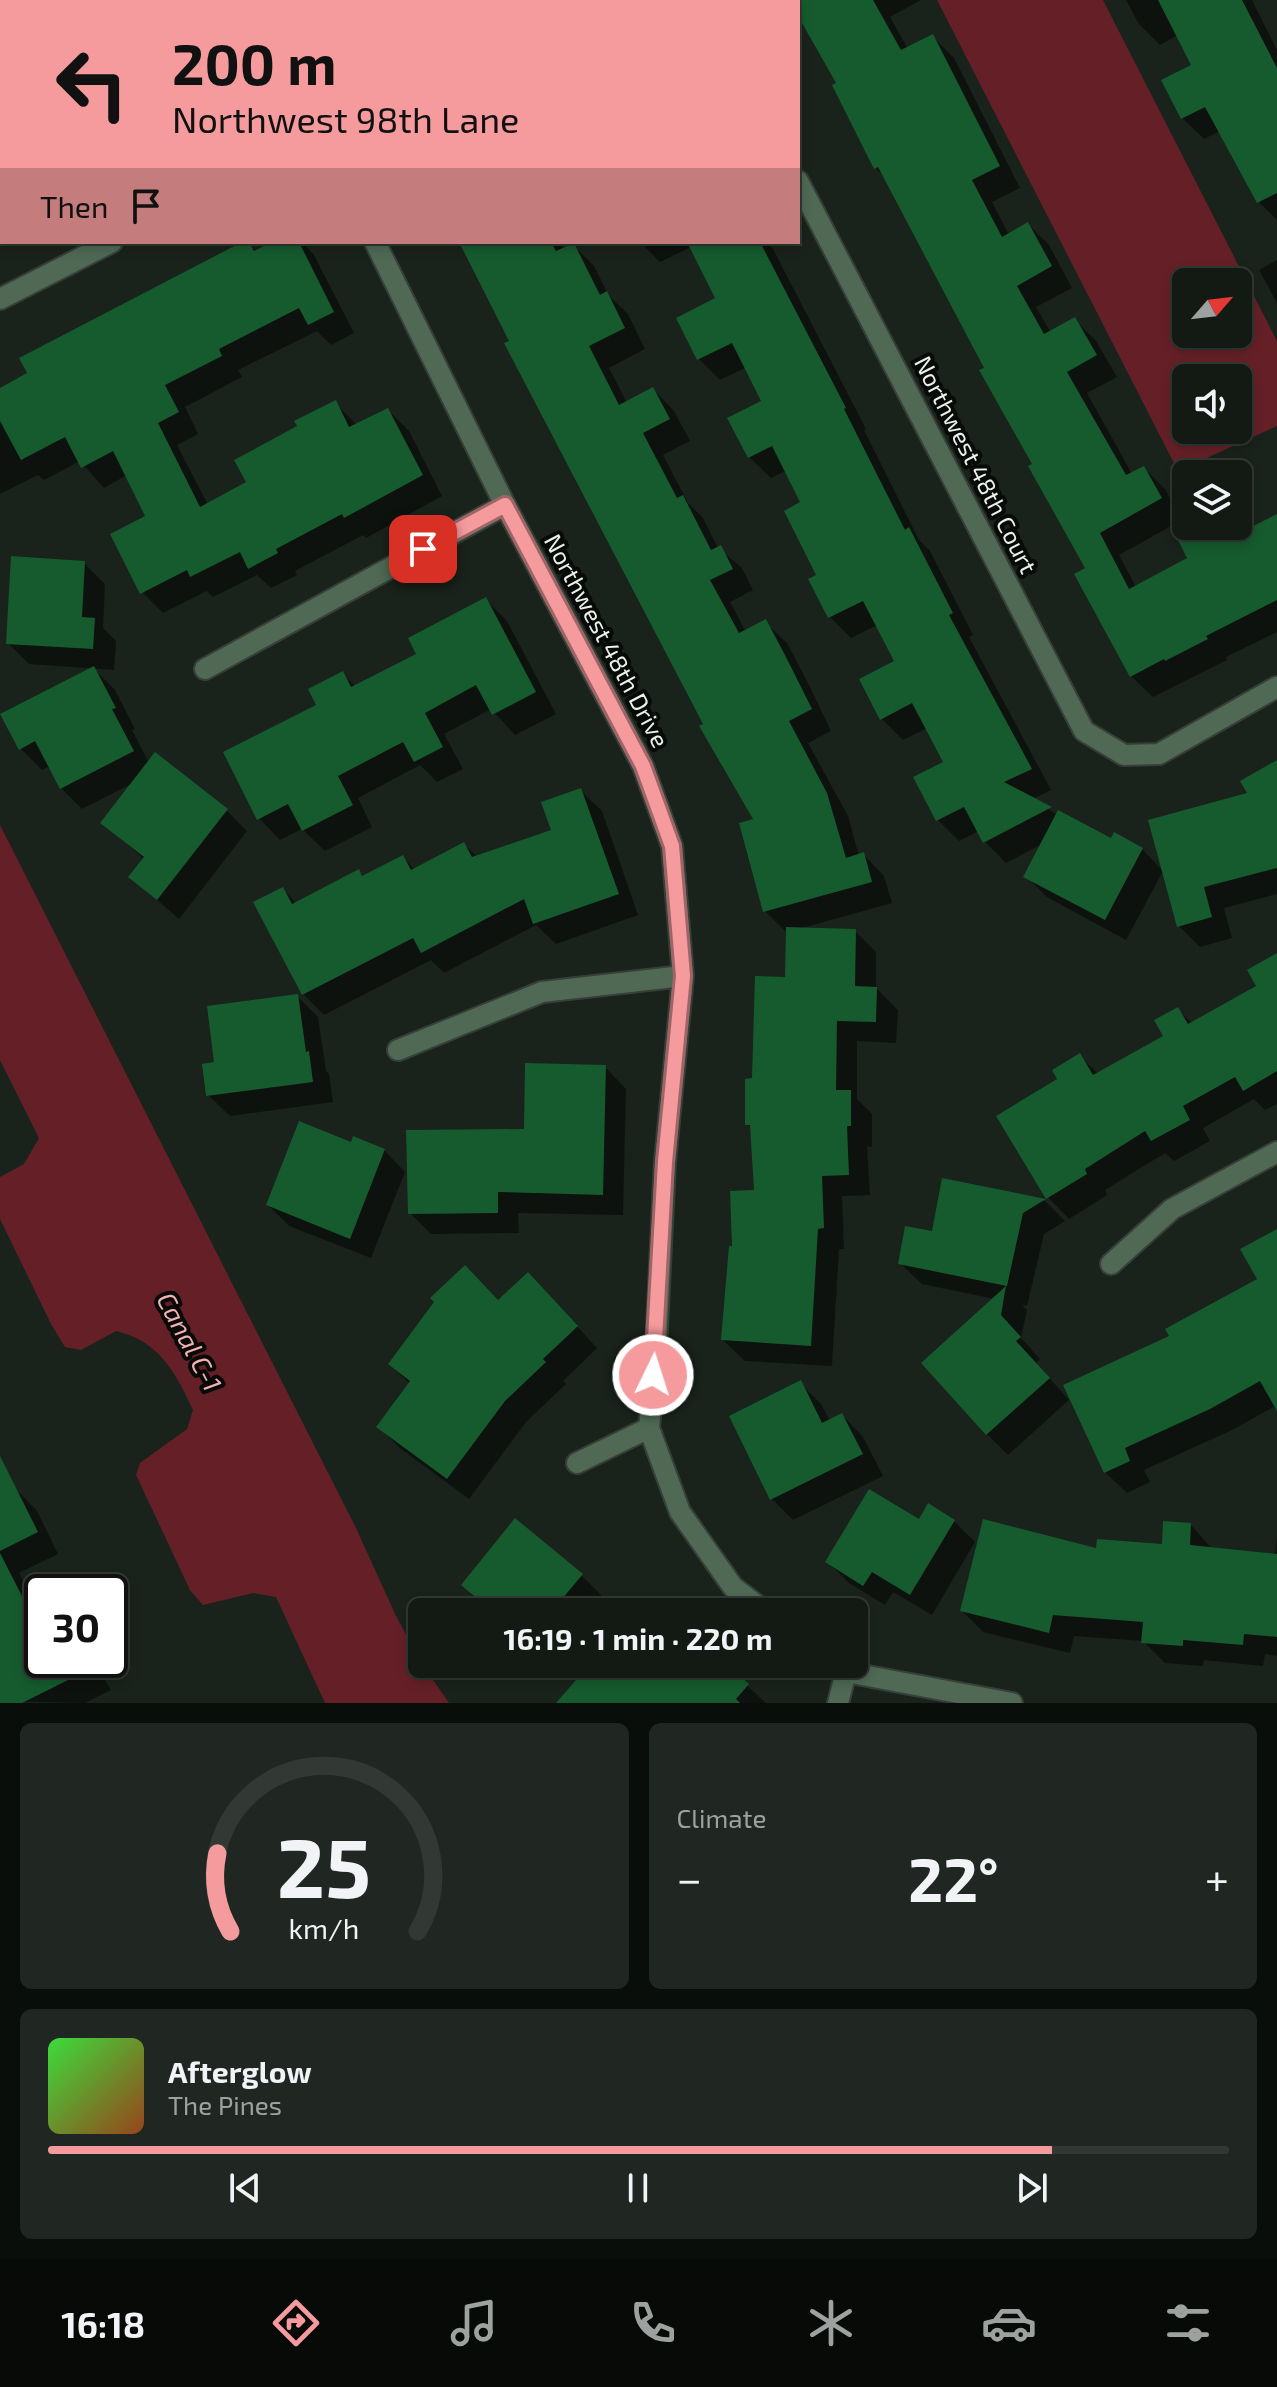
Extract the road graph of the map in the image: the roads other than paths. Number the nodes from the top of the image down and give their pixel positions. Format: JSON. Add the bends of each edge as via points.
{"nodes":[{"id":1,"x":800,"y":185,"type":"edge"},
{"id":2,"x":108,"y":244,"type":"edge"},
{"id":3,"x":376,"y":244,"type":"edge"},
{"id":4,"x":0,"y":299,"type":"edge"},
{"id":5,"x":505,"y":505,"type":"junction"},
{"id":6,"x":205,"y":669,"type":"dead end"},
{"id":7,"x":1277,"y":687,"type":"edge"},
{"id":8,"x":683,"y":976,"type":"junction"},
{"id":9,"x":398,"y":1050,"type":"dead end"},
{"id":10,"x":1277,"y":1152,"type":"edge"},
{"id":11,"x":1111,"y":1264,"type":"dead end"},
{"id":12,"x":649,"y":1428,"type":"junction"},
{"id":13,"x":577,"y":1463,"type":"dead end"},
{"id":14,"x":748,"y":1598,"type":"edge"},
{"id":15,"x":868,"y":1674,"type":"edge"},
{"id":16,"x":839,"y":1678,"type":"edge"},
{"id":17,"x":838,"y":1703,"type":"edge"},
{"id":18,"x":1012,"y":1703,"type":"edge"}],
"edges":[{"from":1,"to":7,"type":"street","name":"Northwest 48th Court","via":[[1084,731],[1124,755],[1159,754]]},
{"from":2,"to":4,"type":"street"},
{"from":3,"to":5,"type":"street","name":"Northwest 48th Drive"},
{"from":5,"to":6,"type":"street"},
{"from":5,"to":8,"type":"street","name":"Northwest 48th Drive","via":[[643,766],[672,846]]},
{"from":8,"to":9,"type":"street","via":[[542,992]]},
{"from":8,"to":12,"type":"street","name":"Northwest 48th Drive"},
{"from":10,"to":11,"type":"street","via":[[1172,1209]]},
{"from":12,"to":13,"type":"street"},
{"from":12,"to":14,"type":"street","name":"Northwest 48th Drive","via":[[680,1512],[733,1587]]},
{"from":15,"to":18,"type":"street"},
{"from":16,"to":17,"type":"street"}]}
